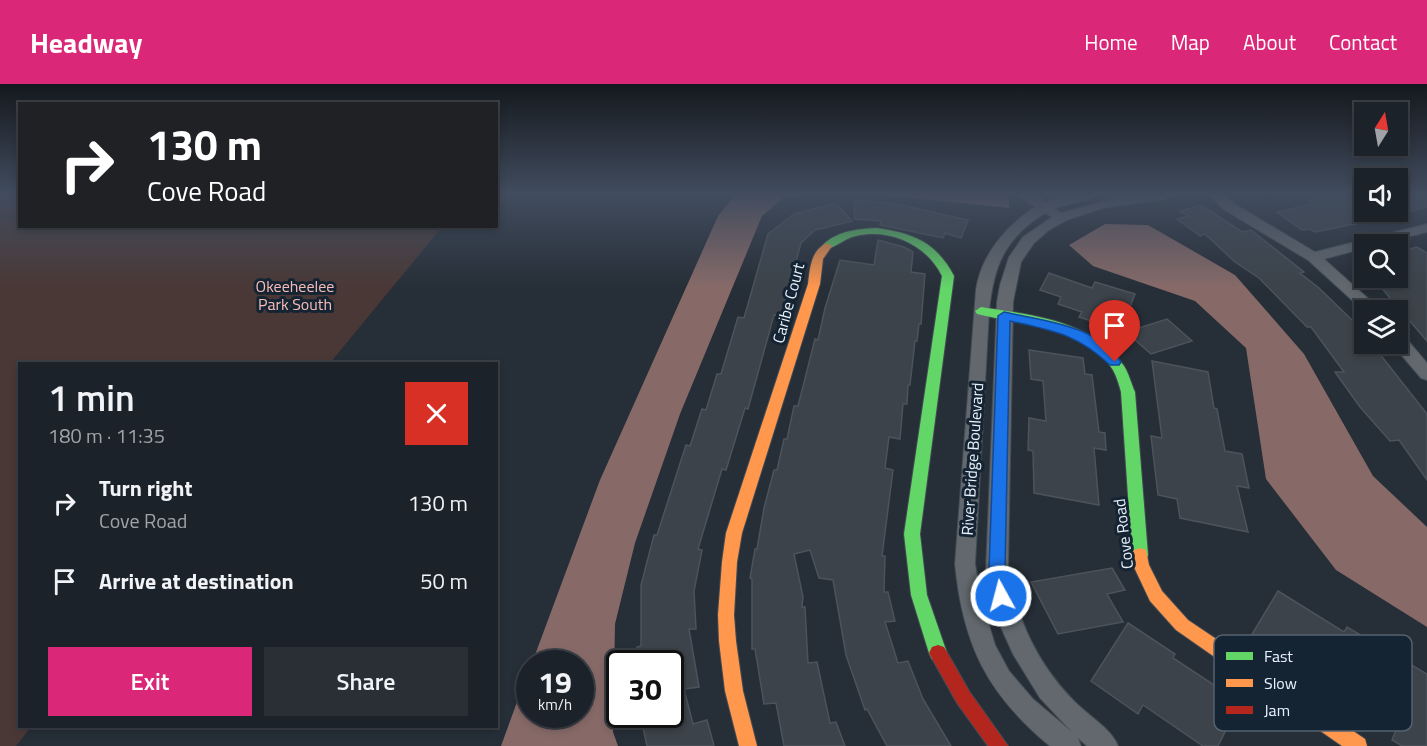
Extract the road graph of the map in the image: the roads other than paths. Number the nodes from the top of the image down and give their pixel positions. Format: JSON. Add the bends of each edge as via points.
{"nodes":[{"id":1,"x":1022,"y":226,"type":"edge"},
{"id":2,"x":1042,"y":226,"type":"edge"},
{"id":3,"x":1264,"y":226,"type":"edge"},
{"id":4,"x":1427,"y":228,"type":"edge"},
{"id":5,"x":1313,"y":257,"type":"junction"},
{"id":6,"x":1362,"y":300,"type":"edge"},
{"id":7,"x":981,"y":311,"type":"junction"},
{"id":8,"x":1004,"y":316,"type":"junction"},
{"id":9,"x":1408,"y":352,"type":"edge"},
{"id":10,"x":1427,"y":374,"type":"edge"},
{"id":11,"x":1214,"y":649,"type":"edge"},
{"id":12,"x":1336,"y":731,"type":"edge"},
{"id":13,"x":748,"y":746,"type":"edge"},
{"id":14,"x":999,"y":746,"type":"edge"},
{"id":15,"x":1069,"y":746,"type":"edge"},
{"id":16,"x":1106,"y":746,"type":"edge"},
{"id":17,"x":1358,"y":746,"type":"edge"}],
"edges":[{"from":1,"to":7,"type":"street","name":"River Bridge Boulevard","via":[[999,249],[988,268]]},
{"from":2,"to":8,"type":"street","name":"River Bridge Boulevard","via":[[1016,258]]},
{"from":3,"to":5,"type":"street"},
{"from":4,"to":5,"type":"street"},
{"from":5,"to":6,"type":"street"},
{"from":7,"to":8,"type":"street","name":"Cove Road"},
{"from":7,"to":15,"type":"street","name":"River Bridge Boulevard","via":[[965,564],[968,594],[990,660],[1011,693]]},
{"from":8,"to":11,"type":"street","name":"Cove Road","via":[[1059,327],[1084,337],[1106,353],[1121,372],[1128,392],[1141,565],[1168,611]]},
{"from":8,"to":16,"type":"street","name":"River Bridge Boulevard","via":[[997,570],[1001,596],[1022,651],[1040,679],[1063,707]]},
{"from":9,"to":10,"type":"street"},
{"from":12,"to":17,"type":"street","name":"Cove Road"},
{"from":13,"to":14,"type":"street","name":"Caribe Court","via":[[735,707],[723,621],[734,533],[814,284],[820,252],[833,241],[873,232],[896,235],[926,247],[941,259],[949,279],[912,534],[913,566],[924,619],[949,675]]}]}
